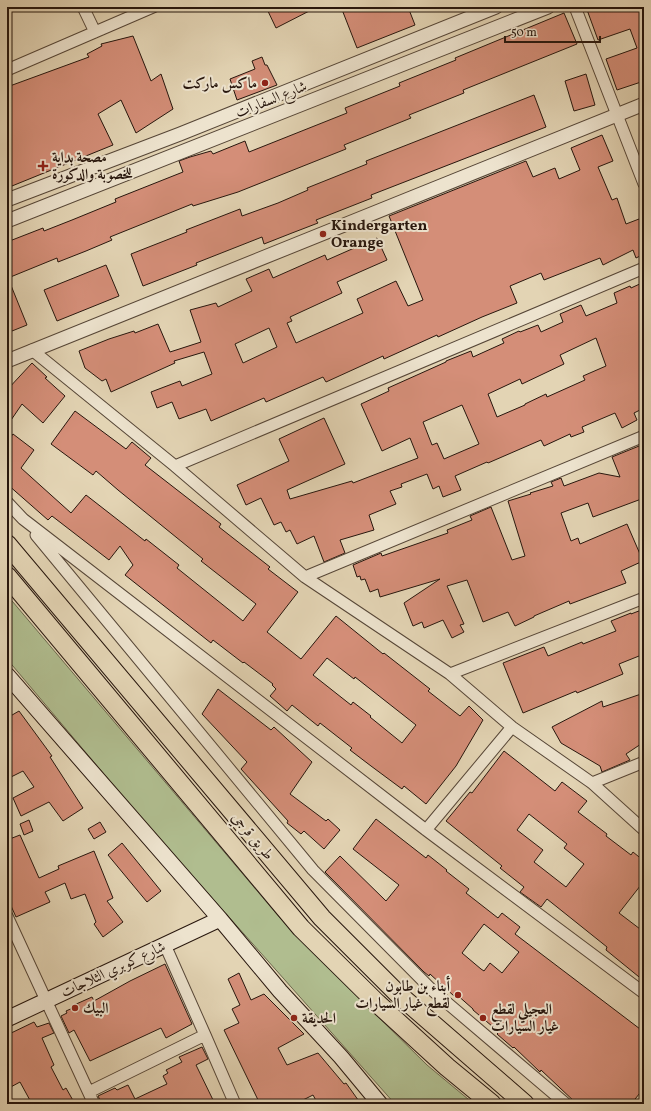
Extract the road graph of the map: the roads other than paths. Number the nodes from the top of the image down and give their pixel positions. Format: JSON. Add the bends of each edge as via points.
{"nodes":[{"id":1,"x":83,"y":7,"type":"edge"},
{"id":2,"x":153,"y":7,"type":"edge"},
{"id":3,"x":496,"y":7,"type":"edge"},
{"id":4,"x":548,"y":7,"type":"edge"},
{"id":5,"x":575,"y":7,"type":"edge"},
{"id":6,"x":95,"y":32,"type":"junction"},
{"id":7,"x":7,"y":70,"type":"edge"},
{"id":8,"x":644,"y":104,"type":"edge"},
{"id":9,"x":617,"y":115,"type":"junction"},
{"id":10,"x":644,"y":184,"type":"edge"},
{"id":11,"x":7,"y":200,"type":"edge"},
{"id":12,"x":7,"y":221,"type":"edge"},
{"id":13,"x":644,"y":268,"type":"edge"},
{"id":14,"x":32,"y":350,"type":"junction"},
{"id":15,"x":7,"y":361,"type":"edge"},
{"id":16,"x":644,"y":436,"type":"edge"},
{"id":17,"x":175,"y":466,"type":"junction"},
{"id":18,"x":7,"y":502,"type":"edge"},
{"id":19,"x":23,"y":519,"type":"junction"},
{"id":20,"x":7,"y":544,"type":"edge"},
{"id":21,"x":7,"y":576,"type":"edge"},
{"id":22,"x":305,"y":577,"type":"junction"},
{"id":23,"x":644,"y":598,"type":"edge"},
{"id":24,"x":107,"y":662,"type":"junction"},
{"id":25,"x":450,"y":674,"type":"junction"},
{"id":26,"x":7,"y":675,"type":"edge"},
{"id":27,"x":91,"y":676,"type":"junction"},
{"id":28,"x":512,"y":726,"type":"junction"},
{"id":29,"x":644,"y":762,"type":"edge"},
{"id":30,"x":592,"y":783,"type":"junction"},
{"id":31,"x":426,"y":830,"type":"junction"},
{"id":32,"x":644,"y":830,"type":"edge"},
{"id":33,"x":7,"y":916,"type":"edge"},
{"id":34,"x":220,"y":920,"type":"junction"},
{"id":35,"x":164,"y":945,"type":"junction"},
{"id":36,"x":644,"y":993,"type":"edge"},
{"id":37,"x":46,"y":1001,"type":"junction"},
{"id":38,"x":7,"y":1019,"type":"edge"},
{"id":39,"x":205,"y":1035,"type":"junction"},
{"id":40,"x":89,"y":1092,"type":"junction"},
{"id":41,"x":94,"y":1104,"type":"edge"},
{"id":42,"x":235,"y":1104,"type":"edge"},
{"id":43,"x":380,"y":1104,"type":"edge"},
{"id":44,"x":492,"y":1104,"type":"edge"},
{"id":45,"x":525,"y":1104,"type":"edge"},
{"id":46,"x":566,"y":1104,"type":"edge"}],
"edges":[{"from":1,"to":6,"type":"street"},
{"from":2,"to":6,"type":"street"},
{"from":3,"to":11,"type":"street","name":"شارع السفارات","via":[[180,134]]},
{"from":4,"to":12,"type":"street","name":"شارع السفارات"},
{"from":5,"to":9,"type":"street"},
{"from":6,"to":7,"type":"street"},
{"from":8,"to":9,"type":"street"},
{"from":9,"to":10,"type":"street"},
{"from":9,"to":14,"type":"street"},
{"from":13,"to":17,"type":"street"},
{"from":14,"to":15,"type":"street"},
{"from":14,"to":17,"type":"street"},
{"from":16,"to":22,"type":"street"},
{"from":17,"to":22,"type":"street"},
{"from":18,"to":19,"type":"street"},
{"from":19,"to":31,"type":"street"},
{"from":19,"to":46,"type":"street","via":[[313,870],[432,990]]},
{"from":20,"to":24,"type":"highway","name":"طريق قرجي"},
{"from":21,"to":27,"type":"highway","name":"طريق قرجي"},
{"from":22,"to":25,"type":"street"},
{"from":23,"to":25,"type":"street"},
{"from":24,"to":27,"type":"highway"},
{"from":24,"to":45,"type":"highway","name":"طريق قرجي","via":[[322,918],[397,993]]},
{"from":25,"to":28,"type":"street"},
{"from":26,"to":34,"type":"main road"},
{"from":27,"to":44,"type":"highway","name":"طريق قرجي","via":[[301,928],[377,1003]]},
{"from":28,"to":30,"type":"street"},
{"from":28,"to":31,"type":"street"},
{"from":29,"to":30,"type":"street"},
{"from":30,"to":32,"type":"street"},
{"from":31,"to":36,"type":"street"},
{"from":33,"to":37,"type":"street"},
{"from":34,"to":35,"type":"main road","name":"شارع كوبري الثلاجات"},
{"from":34,"to":43,"type":"main road"},
{"from":35,"to":37,"type":"main road","name":"شارع كوبري الثلاجات"},
{"from":35,"to":39,"type":"street"},
{"from":37,"to":38,"type":"main road","name":"شارع كوبري الثلاجات"},
{"from":37,"to":40,"type":"street"},
{"from":39,"to":40,"type":"street"},
{"from":39,"to":42,"type":"street"},
{"from":40,"to":41,"type":"street"}]}
